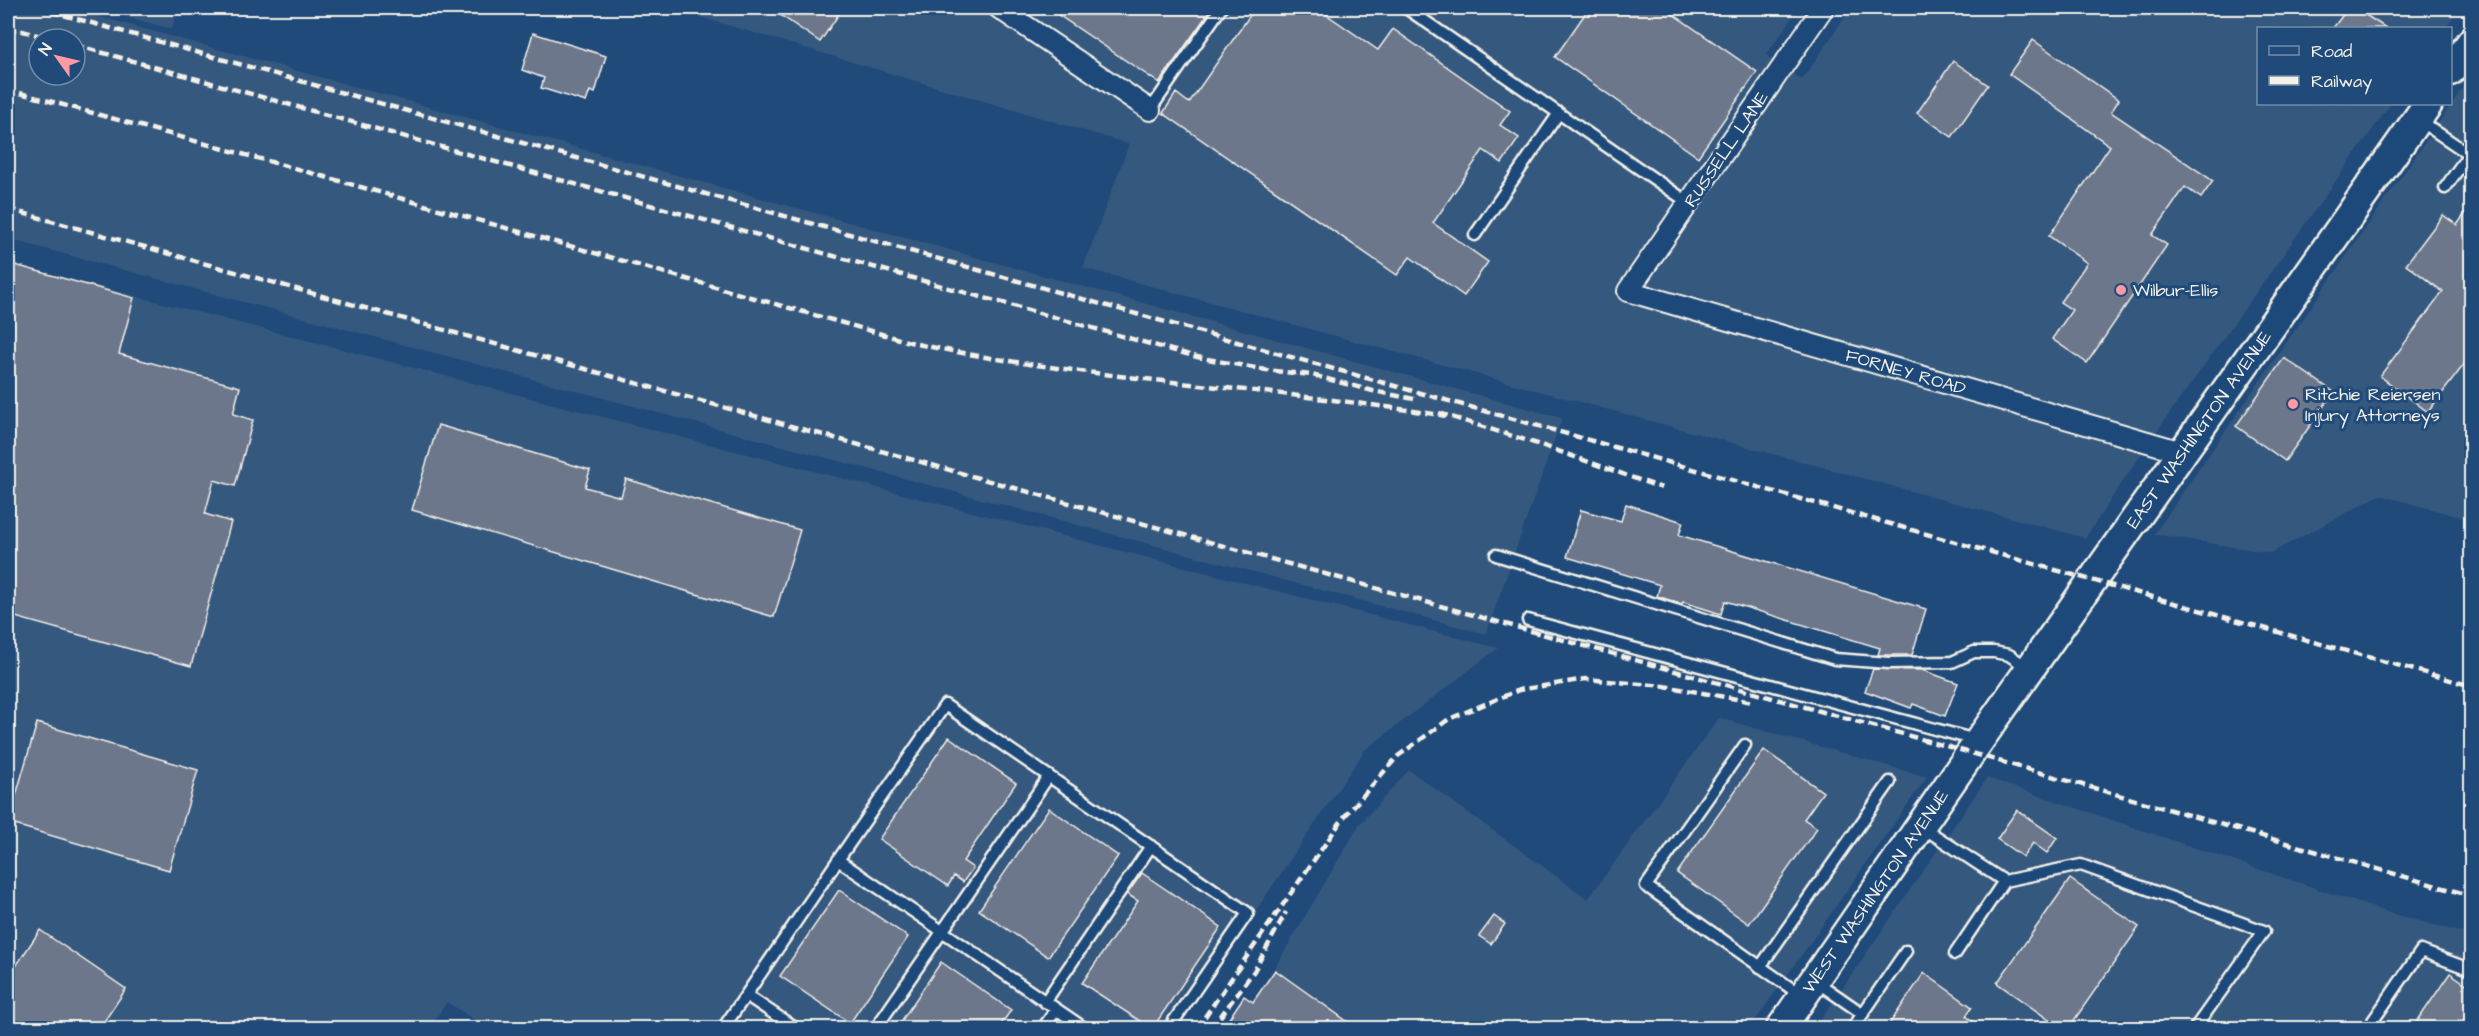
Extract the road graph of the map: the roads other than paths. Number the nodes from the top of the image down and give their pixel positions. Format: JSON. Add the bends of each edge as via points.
{"nodes":[{"id":1,"x":999,"y":8,"type":"edge"},
{"id":2,"x":1221,"y":8,"type":"edge"},
{"id":3,"x":1406,"y":8,"type":"edge"},
{"id":4,"x":1823,"y":8,"type":"edge"},
{"id":5,"x":2472,"y":41,"type":"edge"},
{"id":6,"x":2452,"y":70,"type":"edge"},
{"id":7,"x":1150,"y":110,"type":"joint"},
{"id":8,"x":2422,"y":111,"type":"edge"},
{"id":9,"x":1559,"y":113,"type":"junction"},
{"id":10,"x":2470,"y":153,"type":"edge"},
{"id":11,"x":2445,"y":188,"type":"dead end"},
{"id":12,"x":1689,"y":203,"type":"junction"},
{"id":13,"x":1475,"y":235,"type":"dead end"},
{"id":14,"x":1628,"y":291,"type":"joint"},
{"id":15,"x":2182,"y":452,"type":"junction"},
{"id":16,"x":1496,"y":555,"type":"dead end"},
{"id":17,"x":1528,"y":620,"type":"dead end"},
{"id":18,"x":2030,"y":670,"type":"junction"},
{"id":19,"x":1745,"y":745,"type":"dead end"},
{"id":20,"x":1975,"y":747,"type":"junction"},
{"id":21,"x":1049,"y":776,"type":"junction"},
{"id":22,"x":1890,"y":782,"type":"dead end"},
{"id":23,"x":1920,"y":826,"type":"junction"},
{"id":24,"x":1151,"y":846,"type":"junction"},
{"id":25,"x":838,"y":860,"type":"junction"},
{"id":26,"x":2004,"y":881,"type":"junction"},
{"id":27,"x":943,"y":932,"type":"junction"},
{"id":28,"x":1906,"y":951,"type":"dead end"},
{"id":29,"x":1955,"y":954,"type":"dead end"},
{"id":30,"x":1760,"y":967,"type":"junction"},
{"id":31,"x":2472,"y":970,"type":"edge"},
{"id":32,"x":1808,"y":988,"type":"junction"},
{"id":33,"x":746,"y":995,"type":"junction"},
{"id":34,"x":1045,"y":1002,"type":"junction"},
{"id":35,"x":1056,"y":1010,"type":"junction"},
{"id":36,"x":1863,"y":1014,"type":"junction"},
{"id":37,"x":723,"y":1029,"type":"edge"},
{"id":38,"x":795,"y":1029,"type":"edge"},
{"id":39,"x":876,"y":1029,"type":"edge"},
{"id":40,"x":1043,"y":1029,"type":"edge"},
{"id":41,"x":1084,"y":1029,"type":"edge"},
{"id":42,"x":1169,"y":1029,"type":"edge"},
{"id":43,"x":1780,"y":1029,"type":"edge"},
{"id":44,"x":1853,"y":1029,"type":"edge"},
{"id":45,"x":2195,"y":1029,"type":"edge"},
{"id":46,"x":2368,"y":1029,"type":"edge"}],
"edges":[{"from":1,"to":7,"type":"street"},
{"from":2,"to":7,"type":"lane"},
{"from":3,"to":9,"type":"lane"},
{"from":4,"to":12,"type":"street","name":"RUSSELL LANE"},
{"from":5,"to":6,"type":"main road"},
{"from":8,"to":10,"type":"lane"},
{"from":8,"to":15,"type":"main road","name":"EAST WASHINGTON AVENUE"},
{"from":9,"to":12,"type":"lane"},
{"from":9,"to":13,"type":"lane"},
{"from":10,"to":11,"type":"lane"},
{"from":12,"to":14,"type":"street","name":"RUSSELL LANE"},
{"from":14,"to":15,"type":"street","name":"FORNEY ROAD"},
{"from":15,"to":18,"type":"main road","name":"EAST WASHINGTON AVENUE"},
{"from":16,"to":18,"type":"lane","via":[[1835,659],[1952,662],[1974,652],[1994,652],[2009,654]]},
{"from":17,"to":20,"type":"lane"},
{"from":18,"to":20,"type":"main road","name":"EAST WASHINGTON AVENUE"},
{"from":19,"to":30,"type":"lane","via":[[1646,886]]},
{"from":20,"to":23,"type":"main road","name":"WEST WASHINGTON AVENUE"},
{"from":21,"to":24,"type":"lane"},
{"from":21,"to":25,"type":"lane","via":[[945,705]]},
{"from":21,"to":27,"type":"lane"},
{"from":22,"to":30,"type":"lane"},
{"from":23,"to":26,"type":"lane"},
{"from":23,"to":32,"type":"main road","name":"WEST WASHINGTON AVENUE"},
{"from":24,"to":34,"type":"lane"},
{"from":24,"to":42,"type":"lane","via":[[1248,913]]},
{"from":25,"to":27,"type":"lane"},
{"from":25,"to":33,"type":"lane"},
{"from":26,"to":29,"type":"lane"},
{"from":26,"to":45,"type":"lane","via":[[2081,865],[2264,932]]},
{"from":27,"to":34,"type":"lane"},
{"from":27,"to":39,"type":"lane"},
{"from":28,"to":36,"type":"lane"},
{"from":30,"to":32,"type":"lane"},
{"from":31,"to":46,"type":"lane","via":[[2421,951]]},
{"from":32,"to":36,"type":"lane"},
{"from":32,"to":43,"type":"main road","name":"WEST WASHINGTON AVENUE"},
{"from":33,"to":37,"type":"lane"},
{"from":33,"to":38,"type":"lane"},
{"from":34,"to":35,"type":"lane"},
{"from":35,"to":40,"type":"lane"},
{"from":35,"to":41,"type":"lane"},
{"from":36,"to":44,"type":"lane"}]}
